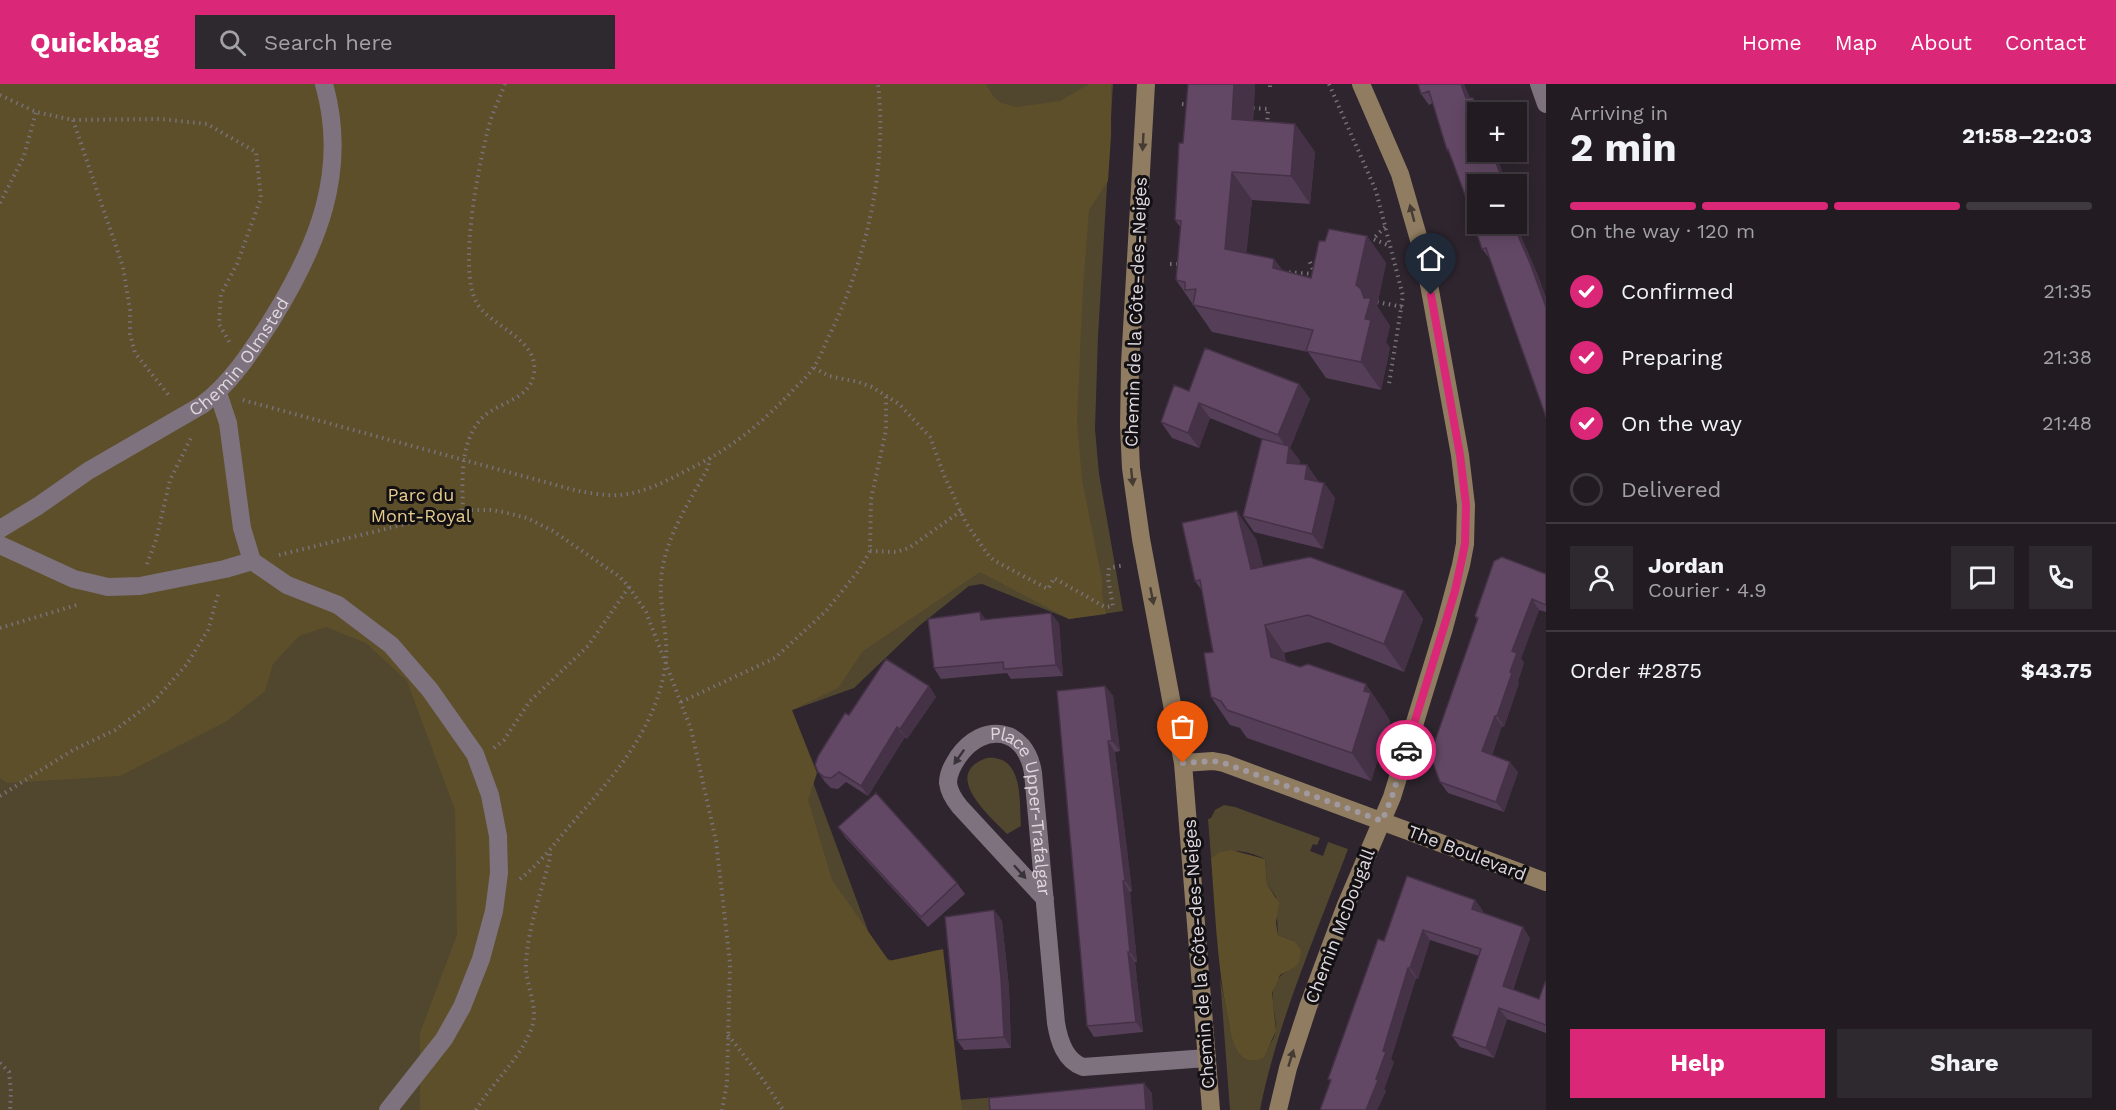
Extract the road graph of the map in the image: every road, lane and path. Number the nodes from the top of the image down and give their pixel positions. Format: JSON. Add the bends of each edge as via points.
{"nodes":[{"id":1,"x":324,"y":84,"type":"edge"},
{"id":2,"x":505,"y":84,"type":"edge"},
{"id":3,"x":878,"y":84,"type":"edge"},
{"id":4,"x":1146,"y":84,"type":"edge"},
{"id":5,"x":1329,"y":84,"type":"edge"},
{"id":6,"x":1360,"y":84,"type":"edge"},
{"id":7,"x":1539,"y":84,"type":"edge"},
{"id":8,"x":0,"y":95,"type":"edge"},
{"id":9,"x":1182,"y":104,"type":"dead end"},
{"id":10,"x":1546,"y":104,"type":"edge"},
{"id":11,"x":1192,"y":105,"type":"edge"},
{"id":12,"x":1253,"y":108,"type":"dead end"},
{"id":13,"x":36,"y":112,"type":"junction"},
{"id":14,"x":73,"y":120,"type":"junction"},
{"id":15,"x":1267,"y":127,"type":"edge"},
{"id":16,"x":0,"y":203,"type":"edge"},
{"id":17,"x":1385,"y":226,"type":"junction"},
{"id":18,"x":1373,"y":239,"type":"junction"},
{"id":19,"x":1362,"y":242,"type":"edge"},
{"id":20,"x":1390,"y":246,"type":"junction"},
{"id":21,"x":1310,"y":262,"type":"dead end"},
{"id":22,"x":1170,"y":264,"type":"dead end"},
{"id":23,"x":1189,"y":265,"type":"edge"},
{"id":24,"x":1280,"y":272,"type":"edge"},
{"id":25,"x":1315,"y":274,"type":"junction"},
{"id":26,"x":1319,"y":280,"type":"edge"},
{"id":27,"x":1377,"y":303,"type":"dead end"},
{"id":28,"x":1402,"y":306,"type":"junction"},
{"id":29,"x":243,"y":364,"type":"junction"},
{"id":30,"x":813,"y":368,"type":"junction"},
{"id":31,"x":1389,"y":384,"type":"dead end"},
{"id":32,"x":218,"y":393,"type":"junction"},
{"id":33,"x":886,"y":396,"type":"junction"},
{"id":34,"x":191,"y":422,"type":"junction"},
{"id":35,"x":710,"y":458,"type":"junction"},
{"id":36,"x":464,"y":460,"type":"junction"},
{"id":37,"x":463,"y":510,"type":"junction"},
{"id":38,"x":961,"y":511,"type":"junction"},
{"id":39,"x":0,"y":529,"type":"edge"},
{"id":40,"x":0,"y":545,"type":"edge"},
{"id":41,"x":870,"y":551,"type":"junction"},
{"id":42,"x":252,"y":561,"type":"junction"},
{"id":43,"x":1119,"y":566,"type":"dead end"},
{"id":44,"x":225,"y":569,"type":"junction"},
{"id":45,"x":140,"y":586,"type":"junction"},
{"id":46,"x":629,"y":587,"type":"junction"},
{"id":47,"x":86,"y":602,"type":"dead end"},
{"id":48,"x":0,"y":628,"type":"edge"},
{"id":49,"x":666,"y":667,"type":"junction"},
{"id":50,"x":681,"y":702,"type":"junction"},
{"id":51,"x":475,"y":754,"type":"junction"},
{"id":52,"x":1183,"y":763,"type":"junction"},
{"id":53,"x":0,"y":796,"type":"edge"},
{"id":54,"x":1382,"y":821,"type":"junction"},
{"id":55,"x":550,"y":850,"type":"junction"},
{"id":56,"x":1546,"y":882,"type":"edge"},
{"id":57,"x":498,"y":890,"type":"junction"},
{"id":58,"x":1045,"y":899,"type":"junction"},
{"id":59,"x":728,"y":1034,"type":"junction"},
{"id":60,"x":1207,"y":1058,"type":"junction"},
{"id":61,"x":0,"y":1063,"type":"edge"},
{"id":62,"x":10,"y":1110,"type":"edge"},
{"id":63,"x":388,"y":1110,"type":"edge"},
{"id":64,"x":476,"y":1110,"type":"edge"},
{"id":65,"x":723,"y":1110,"type":"edge"},
{"id":66,"x":783,"y":1110,"type":"edge"},
{"id":67,"x":1211,"y":1110,"type":"edge"},
{"id":68,"x":1278,"y":1110,"type":"edge"}],
"edges":[{"from":1,"to":29,"type":"street","name":"Chemin Olmsted","via":[[334,156],[323,214],[297,278]]},
{"from":2,"to":36,"type":"path","via":[[490,121],[482,161],[469,249],[469,278],[476,302],[488,317],[526,347],[534,359],[534,373],[520,397],[482,418],[473,431]]},
{"from":3,"to":30,"type":"path","via":[[877,169],[866,237],[843,308]]},
{"from":4,"to":52,"type":"main road","name":"Chemin de la Côte-des-Neiges","one_way":true,"via":[[1129,447],[1141,539]]},
{"from":5,"to":17,"type":"path","via":[[1376,191]]},
{"from":54,"to":6,"type":"main road","name":"Chemin McDougall","one_way":true,"via":[[1455,591],[1465,544],[1466,505],[1422,248],[1400,174]]},
{"from":7,"to":10,"type":"street"},
{"from":8,"to":13,"type":"path"},
{"from":9,"to":11,"type":"path"},
{"from":12,"to":15,"type":"path","via":[[1268,109]]},
{"from":13,"to":14,"type":"path"},
{"from":13,"to":16,"type":"path","via":[[24,156]]},
{"from":14,"to":29,"type":"path","via":[[162,119],[207,124],[256,152],[261,198],[237,264],[221,294],[219,324]]},
{"from":14,"to":34,"type":"path","via":[[123,267],[135,352]]},
{"from":17,"to":18,"type":"path"},
{"from":17,"to":20,"type":"path"},
{"from":18,"to":19,"type":"path"},
{"from":18,"to":20,"type":"path"},
{"from":20,"to":28,"type":"path"},
{"from":21,"to":25,"type":"path"},
{"from":22,"to":23,"type":"path"},
{"from":24,"to":25,"type":"path"},
{"from":25,"to":26,"type":"path"},
{"from":27,"to":28,"type":"path"},
{"from":28,"to":31,"type":"path"},
{"from":29,"to":32,"type":"street","name":"Chemin Olmsted"},
{"from":30,"to":33,"type":"path","via":[[872,387]]},
{"from":30,"to":35,"type":"path","via":[[755,428]]},
{"from":32,"to":34,"type":"street","name":"Chemin Olmsted"},
{"from":32,"to":36,"type":"path"},
{"from":32,"to":42,"type":"street","via":[[228,423],[242,528]]},
{"from":33,"to":38,"type":"path","via":[[930,436]]},
{"from":33,"to":41,"type":"path","via":[[886,430],[871,499]]},
{"from":34,"to":39,"type":"street","name":"Chemin Olmsted","via":[[88,471]]},
{"from":34,"to":45,"type":"path"},
{"from":35,"to":36,"type":"path","via":[[657,486],[617,496],[578,491]]},
{"from":35,"to":49,"type":"path","via":[[673,535],[662,570]]},
{"from":36,"to":37,"type":"path"},
{"from":37,"to":42,"type":"path"},
{"from":37,"to":46,"type":"path","via":[[491,510],[536,522],[605,566]]},
{"from":38,"to":41,"type":"path","via":[[909,548]]},
{"from":38,"to":43,"type":"path","via":[[988,556],[1048,589],[1054,578],[1105,607],[1113,606],[1109,568]]},
{"from":40,"to":45,"type":"street","via":[[74,579],[108,587]]},
{"from":41,"to":50,"type":"path","via":[[826,611],[775,658]]},
{"from":42,"to":44,"type":"street"},
{"from":42,"to":51,"type":"street","via":[[287,585],[338,605],[391,645],[430,690]]},
{"from":44,"to":45,"type":"street"},
{"from":44,"to":53,"type":"path","via":[[208,630],[187,664],[154,701],[115,730],[73,750]]},
{"from":46,"to":49,"type":"path","via":[[646,612]]},
{"from":46,"to":51,"type":"path","via":[[588,646],[530,701],[504,740]]},
{"from":47,"to":48,"type":"path"},
{"from":49,"to":50,"type":"path"},
{"from":49,"to":55,"type":"path","via":[[651,713],[631,754]]},
{"from":50,"to":59,"type":"path","via":[[691,729],[716,841],[730,963]]},
{"from":51,"to":57,"type":"street","via":[[490,795],[498,836]]},
{"from":52,"to":54,"type":"main road","name":"The Boulevard","via":[[1224,763]]},
{"from":52,"to":60,"type":"main road","name":"Chemin de la Côte-des-Neiges"},
{"from":54,"to":56,"type":"main road","name":"The Boulevard"},
{"from":68,"to":54,"type":"main road","name":"Chemin McDougall","one_way":true,"via":[[1308,1007]]},
{"from":55,"to":57,"type":"path","via":[[514,884]]},
{"from":55,"to":64,"type":"path","via":[[528,942],[526,975],[535,1016],[520,1051]]},
{"from":57,"to":63,"type":"street","via":[[481,959],[462,1007],[439,1046]]},
{"from":58,"to":58,"type":"street","name":"Place Upper-Trafalgar","one_way":true,"via":[[1031,760],[1011,736],[982,736],[967,746],[952,767],[948,776],[950,790],[963,811]]},
{"from":58,"to":60,"type":"street","via":[[1058,1035],[1076,1064],[1087,1067]]},
{"from":59,"to":65,"type":"path"},
{"from":59,"to":66,"type":"path"},
{"from":60,"to":67,"type":"main road","name":"Chemin de la Côte-des-Neiges"},
{"from":61,"to":62,"type":"path","via":[[9,1072]]}]}
